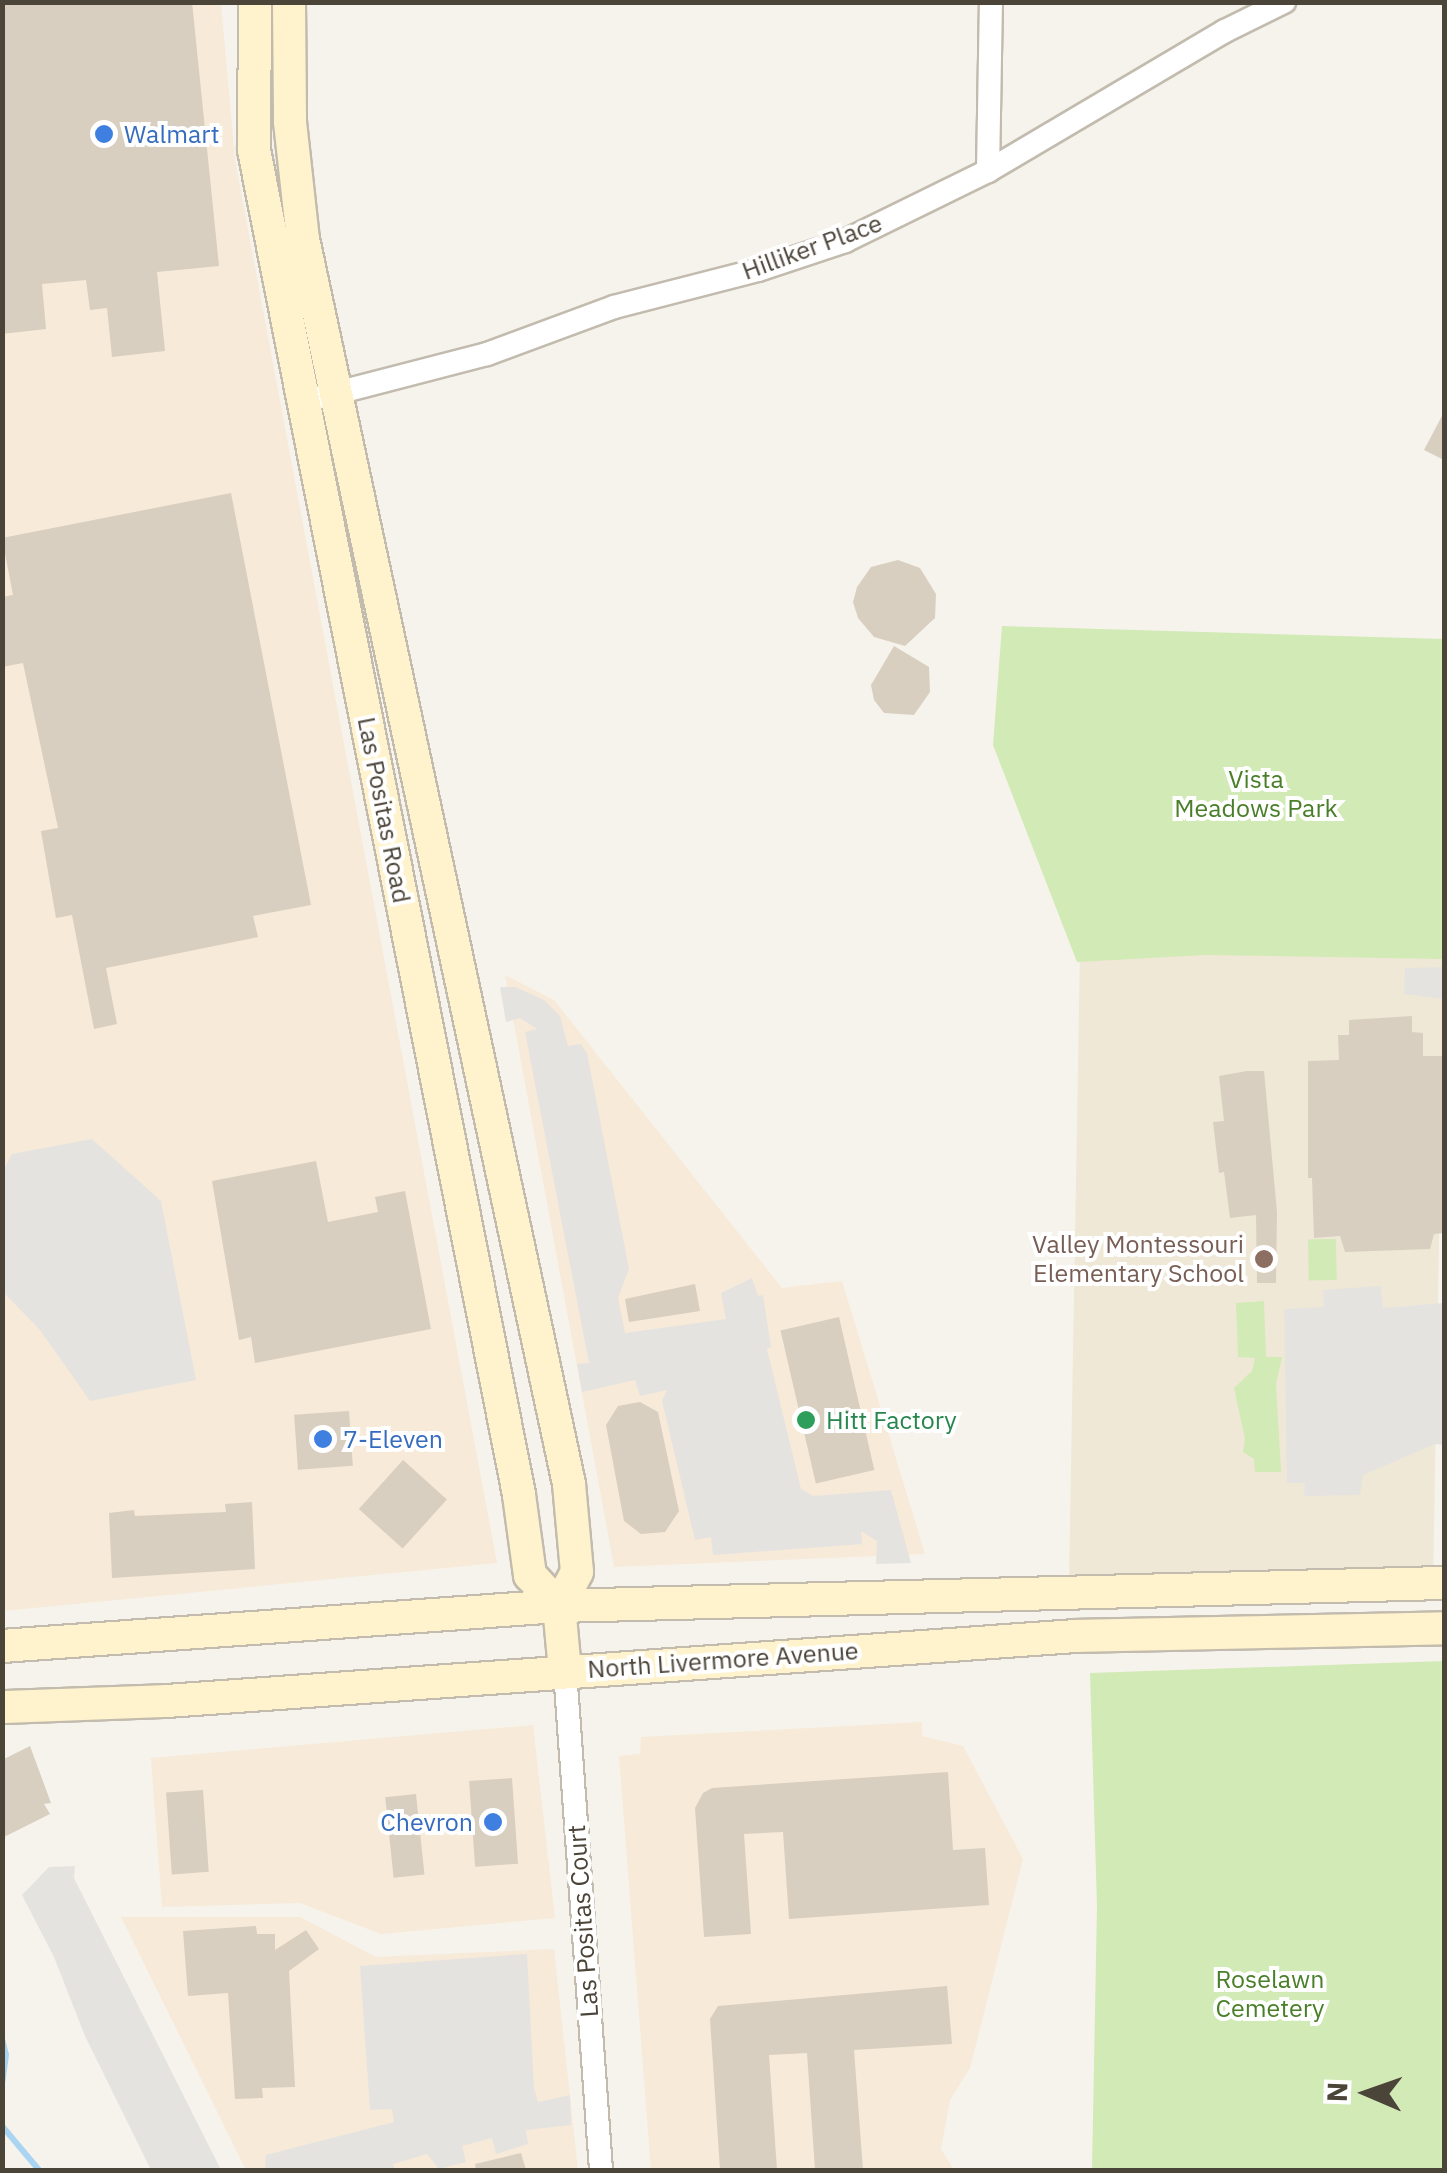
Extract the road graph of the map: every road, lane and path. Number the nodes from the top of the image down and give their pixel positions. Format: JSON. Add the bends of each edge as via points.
{"nodes":[{"id":1,"x":255,"y":2,"type":"edge"},
{"id":2,"x":289,"y":2,"type":"edge"},
{"id":3,"x":991,"y":2,"type":"edge"},
{"id":4,"x":1284,"y":2,"type":"edge"},
{"id":5,"x":988,"y":172,"type":"junction"},
{"id":6,"x":338,"y":394,"type":"junction"},
{"id":7,"x":303,"y":400,"type":"junction"},
{"id":8,"x":1444,"y":1583,"type":"edge"},
{"id":9,"x":558,"y":1606,"type":"junction"},
{"id":10,"x":1444,"y":1628,"type":"edge"},
{"id":11,"x":2,"y":1646,"type":"edge"},
{"id":12,"x":564,"y":1671,"type":"junction"},
{"id":13,"x":2,"y":1707,"type":"edge"},
{"id":14,"x":601,"y":2170,"type":"edge"}],
"edges":[{"from":1,"to":7,"type":"main road","name":"Las Positas Road","via":[[254,150]]},
{"from":2,"to":6,"type":"main road","name":"Las Positas Road","via":[[290,122],[302,239]]},
{"from":3,"to":5,"type":"street"},
{"from":4,"to":5,"type":"street","name":"Hilliker Place"},
{"from":5,"to":6,"type":"street","name":"Hilliker Place","via":[[810,253]]},
{"from":6,"to":7,"type":"street","name":"Hilliker Place"},
{"from":6,"to":9,"type":"main road","name":"Las Positas Road","via":[[569,1484],[577,1572]]},
{"from":7,"to":9,"type":"main road","name":"Las Positas Road","via":[[530,1574]]},
{"from":8,"to":9,"type":"main road"},
{"from":9,"to":11,"type":"main road"},
{"from":9,"to":12,"type":"main road","name":"Las Positas Road"},
{"from":10,"to":12,"type":"main road","name":"North Livermore Avenue","via":[[1076,1636]]},
{"from":12,"to":13,"type":"main road","name":"North Livermore Avenue","via":[[167,1702]]},
{"from":12,"to":14,"type":"street","name":"Las Positas Court"}]}
